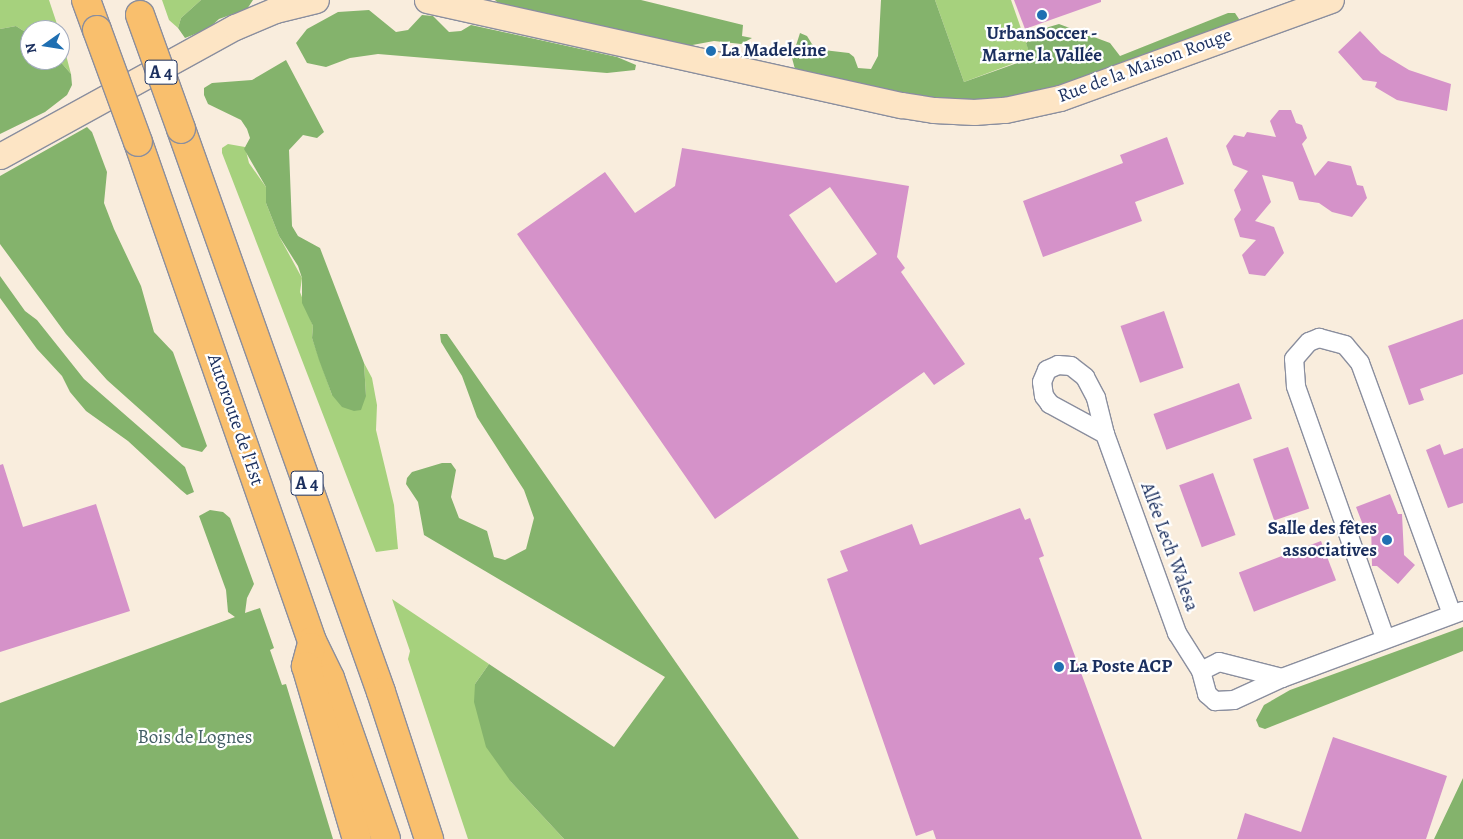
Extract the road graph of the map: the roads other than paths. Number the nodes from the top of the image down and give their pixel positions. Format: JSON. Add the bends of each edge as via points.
{"nodes":[{"id":1,"x":86,"y":0,"type":"edge"},
{"id":2,"x":316,"y":0,"type":"edge"},
{"id":3,"x":427,"y":0,"type":"edge"},
{"id":4,"x":1331,"y":0,"type":"edge"},
{"id":5,"x":138,"y":8,"type":"edge"},
{"id":6,"x":0,"y":156,"type":"edge"},
{"id":7,"x":1105,"y":434,"type":"dead end"},
{"id":8,"x":1457,"y":612,"type":"edge"},
{"id":9,"x":1384,"y":638,"type":"junction"},
{"id":10,"x":312,"y":641,"type":"junction"},
{"id":11,"x":1201,"y":671,"type":"junction"},
{"id":12,"x":1282,"y":678,"type":"junction"},
{"id":13,"x":358,"y":839,"type":"edge"},
{"id":14,"x":386,"y":839,"type":"edge"},
{"id":15,"x":429,"y":839,"type":"edge"}],
"edges":[{"from":1,"to":10,"type":"highway","name":"Autoroute de l’Est","number":"A 4","bridge":true},
{"from":2,"to":6,"type":"street","via":[[274,10],[235,27]]},
{"from":3,"to":4,"type":"street","name":"Rue de la Maison Rouge","via":[[893,103],[974,112],[1005,110],[1060,98]]},
{"from":5,"to":15,"type":"highway","number":"A 4","bridge":true,"via":[[382,692]]},
{"from":7,"to":11,"type":"street","name":"Allée Lech Walesa","via":[[1177,633]]},
{"from":8,"to":9,"type":"street","name":"Allée Lech Walesa"},
{"from":8,"to":9,"type":"street","via":[[1360,363],[1345,345],[1320,338],[1308,342],[1294,359],[1296,386]]},
{"from":9,"to":12,"type":"street","name":"Allée Lech Walesa"},
{"from":10,"to":13,"type":"highway","via":[[306,666]]},
{"from":10,"to":14,"type":"highway","name":"Autoroute de l’Est","number":"A 4","via":[[330,678]]},
{"from":11,"to":12,"type":"street","via":[[1219,662]]},
{"from":11,"to":12,"type":"street","name":"Allée Lech Walesa","via":[[1207,694],[1215,701],[1224,702],[1268,687]]}]}
